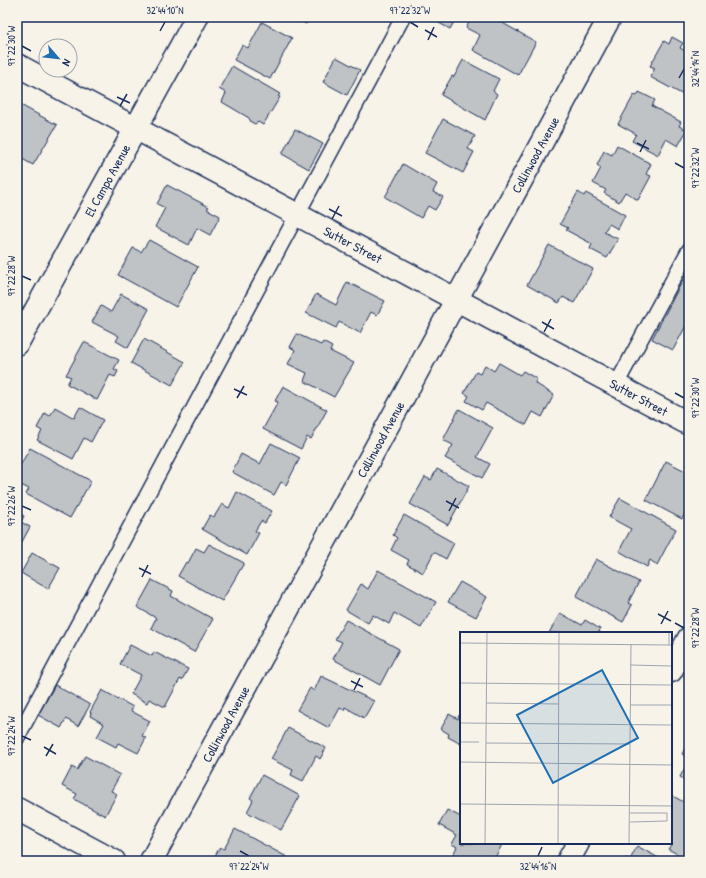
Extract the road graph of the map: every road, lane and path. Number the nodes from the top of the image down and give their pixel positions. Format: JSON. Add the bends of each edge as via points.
{"nodes":[{"id":1,"x":196,"y":17,"type":"edge"},
{"id":2,"x":403,"y":17,"type":"edge"},
{"id":3,"x":610,"y":17,"type":"edge"},
{"id":4,"x":17,"y":65,"type":"edge"},
{"id":5,"x":135,"y":129,"type":"junction"},
{"id":6,"x":297,"y":215,"type":"junction"},
{"id":7,"x":689,"y":250,"type":"edge"},
{"id":8,"x":456,"y":300,"type":"junction"},
{"id":9,"x":17,"y":344,"type":"edge"},
{"id":10,"x":616,"y":385,"type":"junction"},
{"id":11,"x":689,"y":424,"type":"edge"},
{"id":12,"x":689,"y":638,"type":"edge"},
{"id":13,"x":672,"y":669,"type":"edge"},
{"id":14,"x":17,"y":738,"type":"edge"},
{"id":15,"x":17,"y":809,"type":"edge"},
{"id":16,"x":577,"y":844,"type":"edge"},
{"id":17,"x":114,"y":861,"type":"edge"},
{"id":18,"x":151,"y":861,"type":"edge"},
{"id":19,"x":568,"y":861,"type":"edge"}],
"edges":[{"from":1,"to":5,"type":"street","name":"El Campo Avenue"},
{"from":2,"to":6,"type":"lane"},
{"from":3,"to":8,"type":"street","name":"Collinwood Avenue"},
{"from":4,"to":5,"type":"street","name":"Sutter Street"},
{"from":5,"to":6,"type":"street","name":"Sutter Street"},
{"from":5,"to":9,"type":"street","name":"El Campo Avenue"},
{"from":6,"to":8,"type":"street","name":"Sutter Street"},
{"from":6,"to":14,"type":"lane"},
{"from":7,"to":10,"type":"lane"},
{"from":8,"to":10,"type":"street","name":"Sutter Street"},
{"from":8,"to":18,"type":"street","name":"Collinwood Avenue"},
{"from":10,"to":11,"type":"street","name":"Sutter Street"},
{"from":12,"to":13,"type":"street"},
{"from":15,"to":17,"type":"street"},
{"from":16,"to":19,"type":"street"}]}
